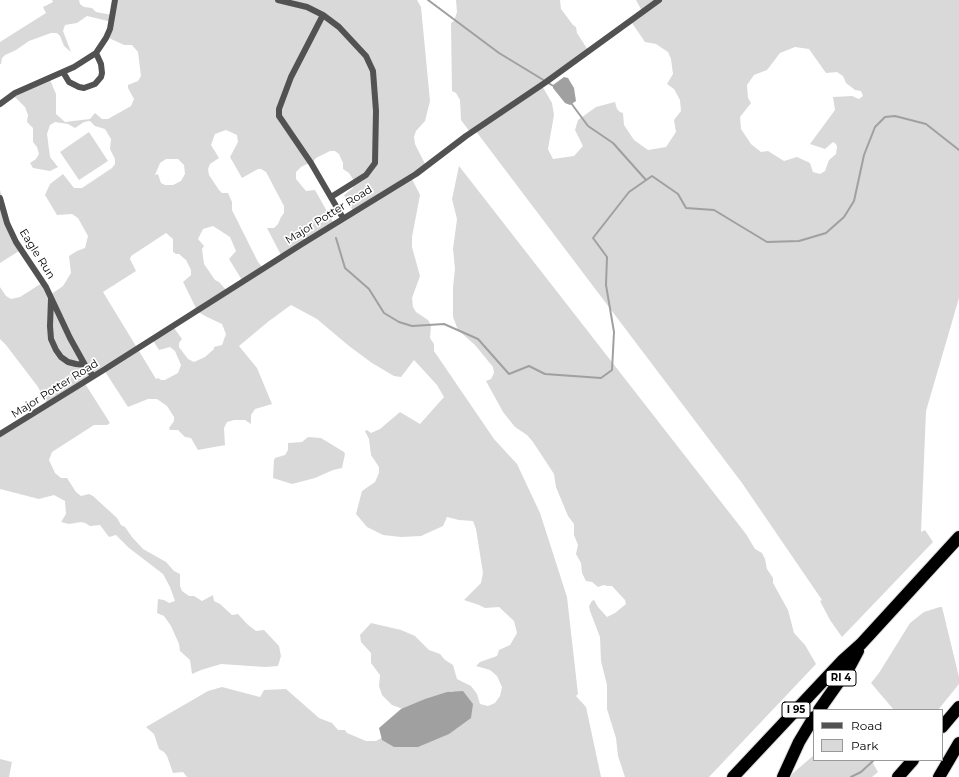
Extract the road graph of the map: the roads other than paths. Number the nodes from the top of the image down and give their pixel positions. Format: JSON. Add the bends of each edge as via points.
{"nodes":[{"id":1,"x":115,"y":0,"type":"edge"},
{"id":2,"x":278,"y":0,"type":"edge"},
{"id":3,"x":659,"y":0,"type":"edge"},
{"id":4,"x":323,"y":15,"type":"junction"},
{"id":5,"x":96,"y":53,"type":"junction"},
{"id":6,"x":63,"y":72,"type":"junction"},
{"id":7,"x":0,"y":104,"type":"edge"},
{"id":8,"x":331,"y":197,"type":"junction"},
{"id":9,"x":0,"y":198,"type":"edge"},
{"id":10,"x":343,"y":218,"type":"junction"},
{"id":11,"x":51,"y":297,"type":"junction"},
{"id":12,"x":85,"y":365,"type":"junction"},
{"id":13,"x":93,"y":376,"type":"junction"},
{"id":14,"x":0,"y":434,"type":"edge"},
{"id":15,"x":959,"y":537,"type":"edge"},
{"id":16,"x":861,"y":644,"type":"junction"},
{"id":17,"x":959,"y":707,"type":"edge"},
{"id":18,"x":820,"y":709,"type":"edge"},
{"id":19,"x":813,"y":719,"type":"edge"},
{"id":20,"x":943,"y":726,"type":"edge"},
{"id":21,"x":959,"y":743,"type":"edge"},
{"id":22,"x":912,"y":761,"type":"edge"},
{"id":23,"x":733,"y":777,"type":"edge"},
{"id":24,"x":783,"y":777,"type":"edge"},
{"id":25,"x":898,"y":777,"type":"edge"},
{"id":26,"x":939,"y":777,"type":"edge"}],
"edges":[{"from":1,"to":5,"type":"street","via":[[110,29]]},
{"from":2,"to":4,"type":"street","via":[[307,7]]},
{"from":3,"to":10,"type":"street","name":"Major Potter Road","via":[[416,174]]},
{"from":4,"to":8,"type":"street","via":[[291,76],[279,109],[279,116]]},
{"from":4,"to":8,"type":"street","via":[[339,27],[366,56],[374,71],[376,111],[375,163],[366,175]]},
{"from":5,"to":6,"type":"street"},
{"from":5,"to":6,"type":"street","via":[[102,73],[94,84],[79,87],[69,82]]},
{"from":6,"to":7,"type":"street","via":[[15,93]]},
{"from":8,"to":10,"type":"street"},
{"from":9,"to":11,"type":"street","name":"Eagle Run","via":[[16,242]]},
{"from":10,"to":13,"type":"street","name":"Major Potter Road"},
{"from":11,"to":12,"type":"street","name":"Eagle Run"},
{"from":11,"to":12,"type":"street","via":[[51,338],[56,350],[68,362]]},
{"from":12,"to":13,"type":"street","name":"Eagle Run"},
{"from":13,"to":14,"type":"street","name":"Major Potter Road"},
{"from":15,"to":16,"type":"highway","number":"I 95"},
{"from":16,"to":18,"type":"highway","number":"RI 4","via":[[850,666]]},
{"from":16,"to":23,"type":"highway","number":"I 95"},
{"from":17,"to":20,"type":"highway"},
{"from":19,"to":24,"type":"highway"},
{"from":21,"to":26,"type":"highway"},
{"from":22,"to":25,"type":"highway"}]}
